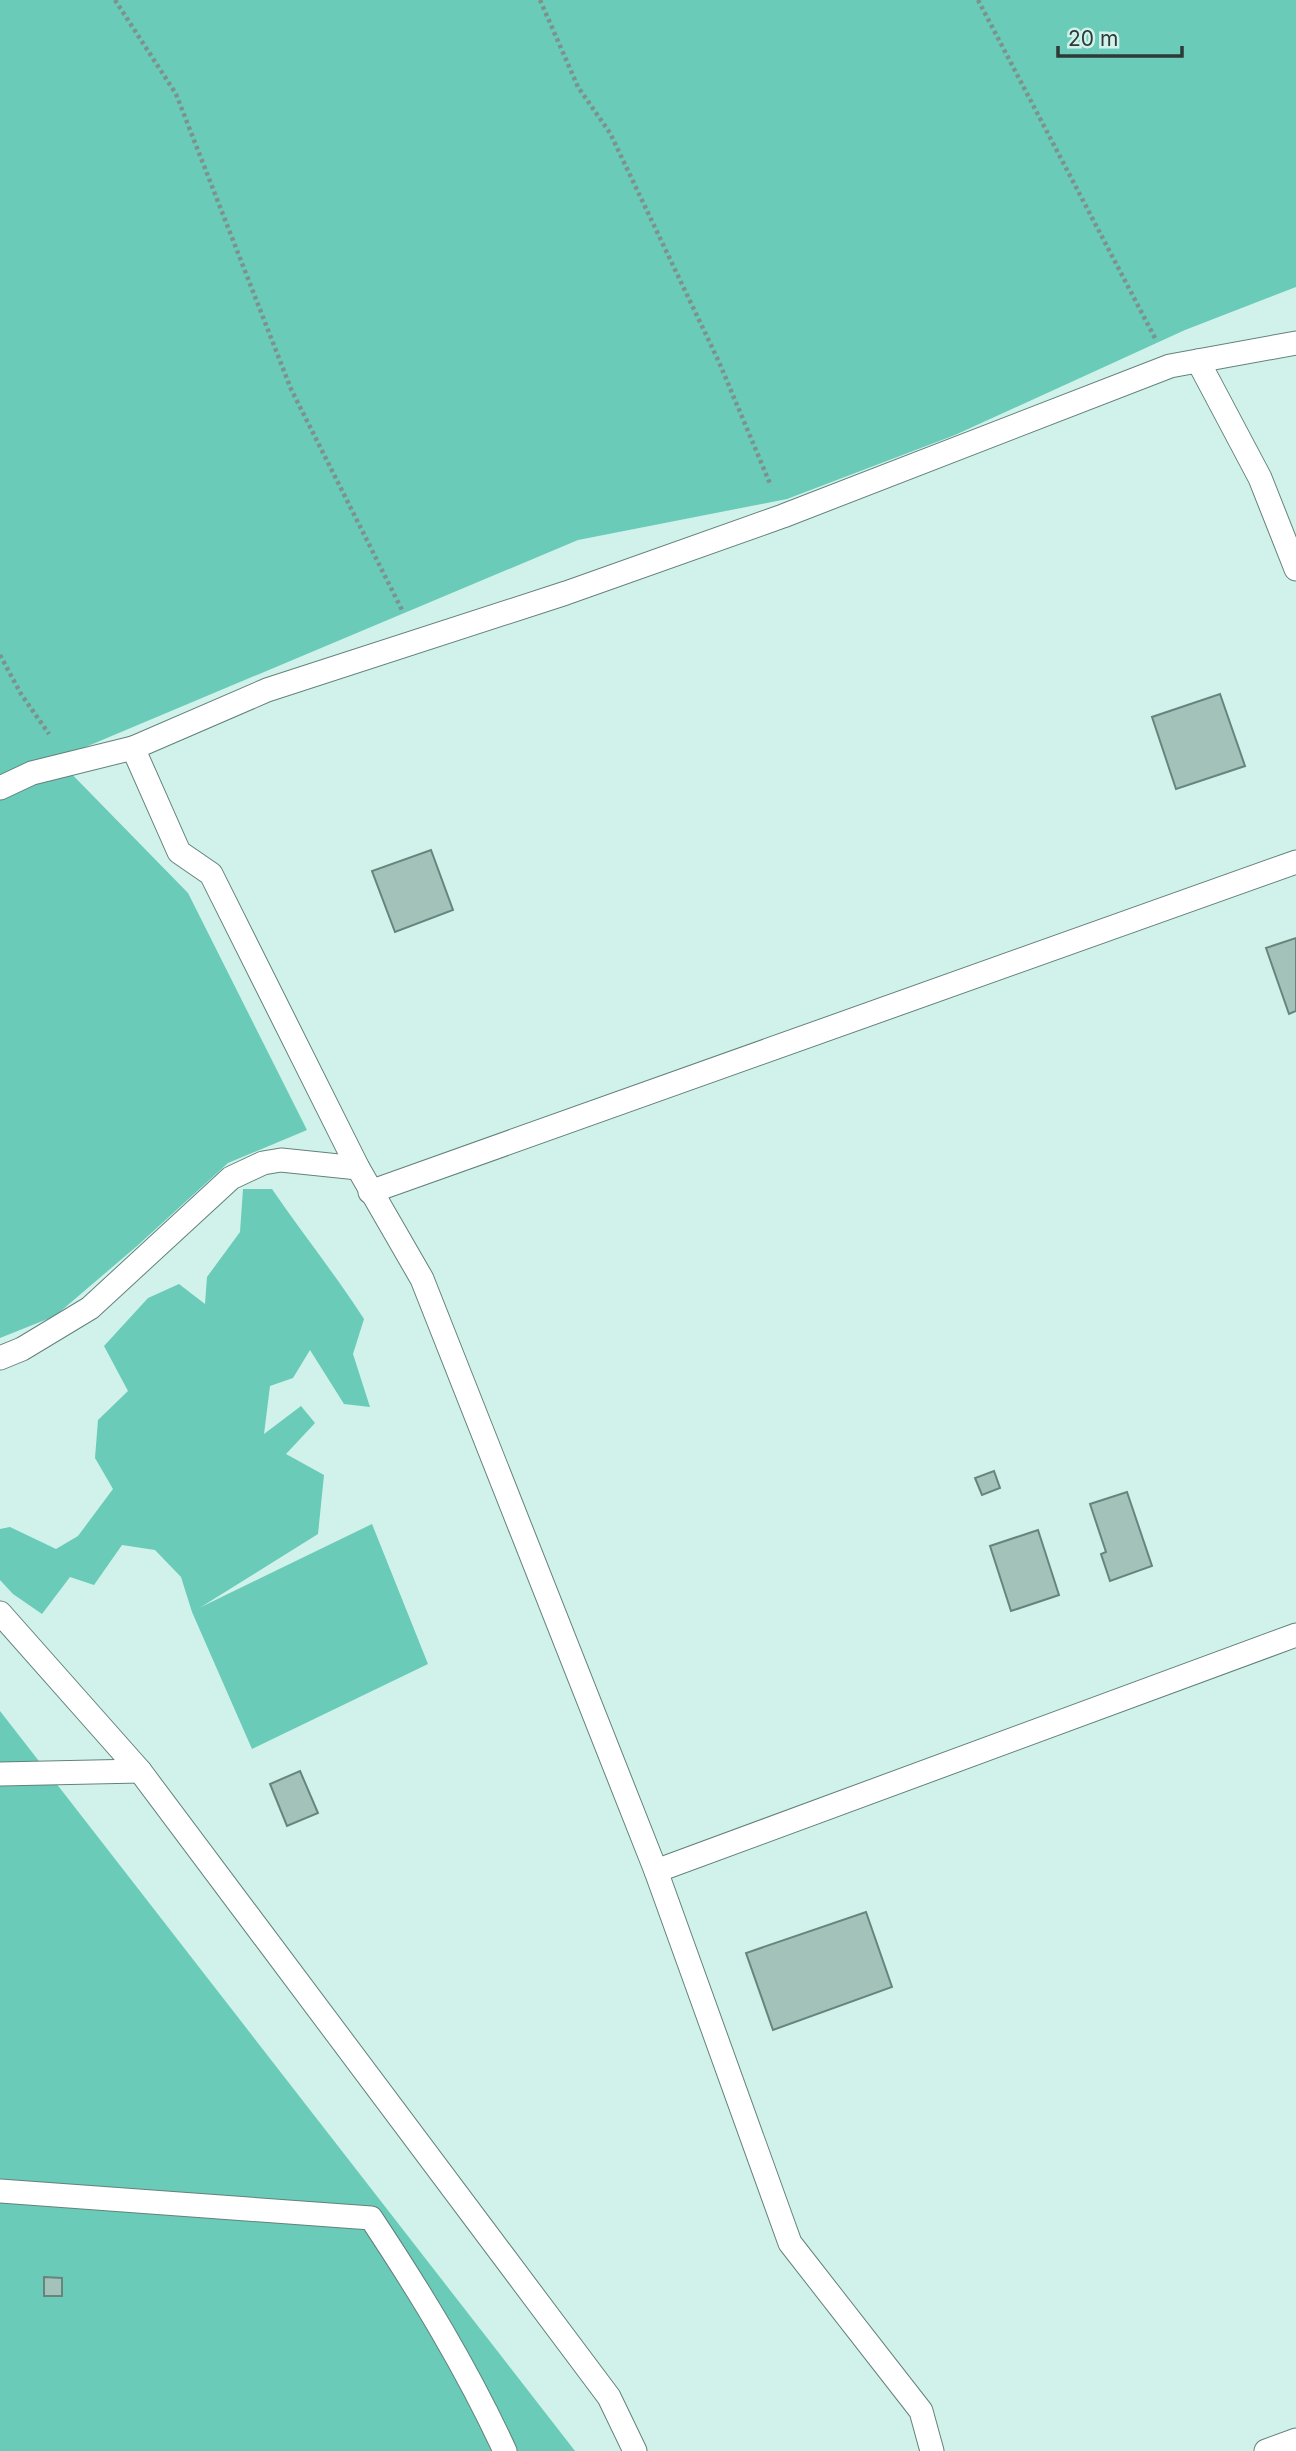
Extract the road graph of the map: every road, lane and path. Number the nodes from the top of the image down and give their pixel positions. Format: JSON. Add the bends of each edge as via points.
{"nodes":[{"id":1,"x":115,"y":0,"type":"edge"},
{"id":2,"x":540,"y":0,"type":"edge"},
{"id":3,"x":978,"y":0,"type":"edge"},
{"id":4,"x":1296,"y":343,"type":"edge"},
{"id":5,"x":1198,"y":361,"type":"junction"},
{"id":6,"x":1170,"y":366,"type":"junction"},
{"id":7,"x":783,"y":516,"type":"junction"},
{"id":8,"x":1296,"y":569,"type":"edge"},
{"id":9,"x":418,"y":642,"type":"junction"},
{"id":10,"x":0,"y":656,"type":"edge"},
{"id":11,"x":133,"y":748,"type":"junction"},
{"id":12,"x":69,"y":764,"type":"junction"},
{"id":13,"x":0,"y":788,"type":"edge"},
{"id":14,"x":1296,"y":862,"type":"edge"},
{"id":15,"x":358,"y":1168,"type":"junction"},
{"id":16,"x":370,"y":1192,"type":"junction"},
{"id":17,"x":0,"y":1358,"type":"edge"},
{"id":18,"x":0,"y":1612,"type":"edge"},
{"id":19,"x":1296,"y":1635,"type":"edge"},
{"id":20,"x":139,"y":1771,"type":"junction"},
{"id":21,"x":0,"y":1774,"type":"edge"},
{"id":22,"x":656,"y":1871,"type":"junction"},
{"id":23,"x":0,"y":2191,"type":"edge"},
{"id":24,"x":1296,"y":2440,"type":"edge"},
{"id":25,"x":505,"y":2451,"type":"edge"},
{"id":26,"x":635,"y":2451,"type":"edge"},
{"id":27,"x":932,"y":2451,"type":"edge"},
{"id":28,"x":1266,"y":2451,"type":"edge"}],
"edges":[{"from":1,"to":9,"type":"path","via":[[176,94],[291,389]]},
{"from":2,"to":7,"type":"path","via":[[578,87],[610,133],[719,362]]},
{"from":3,"to":6,"type":"path"},
{"from":4,"to":5,"type":"lane"},
{"from":5,"to":6,"type":"lane"},
{"from":5,"to":8,"type":"lane","via":[[1260,478]]},
{"from":6,"to":7,"type":"lane"},
{"from":7,"to":9,"type":"lane"},
{"from":9,"to":11,"type":"lane","via":[[267,690]]},
{"from":10,"to":12,"type":"path"},
{"from":11,"to":12,"type":"lane"},
{"from":11,"to":15,"type":"lane","via":[[179,852],[211,874]]},
{"from":12,"to":13,"type":"lane","via":[[32,773]]},
{"from":14,"to":16,"type":"lane"},
{"from":15,"to":16,"type":"lane"},
{"from":15,"to":17,"type":"lane","via":[[281,1160],[231,1178],[90,1308]]},
{"from":16,"to":22,"type":"lane","via":[[422,1279]]},
{"from":18,"to":20,"type":"lane"},
{"from":19,"to":22,"type":"lane"},
{"from":20,"to":21,"type":"lane"},
{"from":20,"to":26,"type":"lane","via":[[609,2397]]},
{"from":22,"to":27,"type":"lane","via":[[790,2242],[921,2411]]},
{"from":23,"to":25,"type":"lane","via":[[371,2218],[478,2391]]},
{"from":24,"to":28,"type":"lane"}]}
